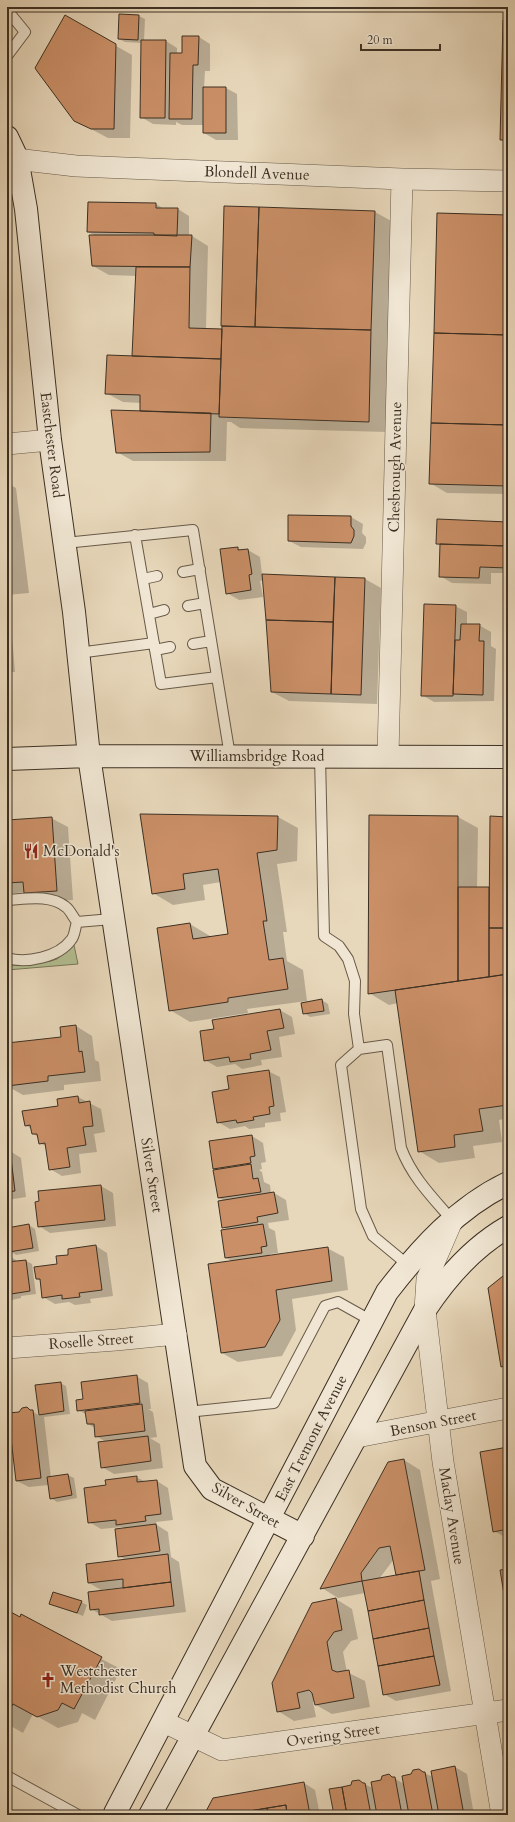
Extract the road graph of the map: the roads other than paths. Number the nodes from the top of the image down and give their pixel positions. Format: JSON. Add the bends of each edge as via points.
{"nodes":[{"id":1,"x":7,"y":10,"type":"edge"},
{"id":2,"x":7,"y":56,"type":"edge"},
{"id":3,"x":7,"y":137,"type":"edge"},
{"id":4,"x":12,"y":158,"type":"edge"},
{"id":5,"x":402,"y":179,"type":"junction"},
{"id":6,"x":508,"y":181,"type":"edge"},
{"id":7,"x":50,"y":440,"type":"junction"},
{"id":8,"x":7,"y":444,"type":"edge"},
{"id":9,"x":135,"y":535,"type":"junction"},
{"id":10,"x":64,"y":543,"type":"junction"},
{"id":11,"x":200,"y":569,"type":"junction"},
{"id":12,"x":183,"y":572,"type":"dead end"},
{"id":13,"x":157,"y":576,"type":"dead end"},
{"id":14,"x":143,"y":579,"type":"junction"},
{"id":15,"x":205,"y":603,"type":"junction"},
{"id":16,"x":188,"y":606,"type":"dead end"},
{"id":17,"x":164,"y":610,"type":"dead end"},
{"id":18,"x":149,"y":614,"type":"junction"},
{"id":19,"x":211,"y":642,"type":"junction"},
{"id":20,"x":194,"y":644,"type":"dead end"},
{"id":21,"x":154,"y":647,"type":"junction"},
{"id":22,"x":170,"y":647,"type":"dead end"},
{"id":23,"x":78,"y":653,"type":"junction"},
{"id":24,"x":217,"y":677,"type":"junction"},
{"id":25,"x":89,"y":756,"type":"junction"},
{"id":26,"x":230,"y":756,"type":"junction"},
{"id":27,"x":320,"y":756,"type":"junction"},
{"id":28,"x":388,"y":756,"type":"junction"},
{"id":29,"x":508,"y":757,"type":"edge"},
{"id":30,"x":7,"y":759,"type":"edge"},
{"id":31,"x":7,"y":900,"type":"edge"},
{"id":32,"x":112,"y":919,"type":"junction"},
{"id":33,"x":77,"y":922,"type":"junction"},
{"id":34,"x":7,"y":958,"type":"edge"},
{"id":35,"x":359,"y":1049,"type":"junction"},
{"id":36,"x":508,"y":1183,"type":"edge"},
{"id":37,"x":452,"y":1220,"type":"junction"},
{"id":38,"x":508,"y":1227,"type":"edge"},
{"id":39,"x":408,"y":1265,"type":"junction"},
{"id":40,"x":425,"y":1310,"type":"junction"},
{"id":41,"x":372,"y":1320,"type":"junction"},
{"id":42,"x":176,"y":1334,"type":"junction"},
{"id":43,"x":7,"y":1348,"type":"edge"},
{"id":44,"x":508,"y":1408,"type":"edge"},
{"id":45,"x":187,"y":1412,"type":"junction"},
{"id":46,"x":438,"y":1421,"type":"junction"},
{"id":47,"x":357,"y":1437,"type":"junction"},
{"id":48,"x":270,"y":1520,"type":"junction"},
{"id":49,"x":303,"y":1536,"type":"junction"},
{"id":50,"x":508,"y":1710,"type":"edge"},
{"id":51,"x":485,"y":1714,"type":"junction"},
{"id":52,"x":164,"y":1722,"type":"junction"},
{"id":53,"x":192,"y":1736,"type":"junction"},
{"id":54,"x":7,"y":1776,"type":"edge"},
{"id":55,"x":78,"y":1815,"type":"edge"},
{"id":56,"x":116,"y":1815,"type":"edge"},
{"id":57,"x":150,"y":1815,"type":"edge"},
{"id":58,"x":502,"y":1815,"type":"edge"}],
"edges":[{"from":1,"to":2,"type":"lane","via":[[25,32]]},
{"from":3,"to":4,"type":"main road","name":"Eastchester Road"},
{"from":4,"to":5,"type":"street","name":"Blondell Avenue","via":[[76,166]]},
{"from":4,"to":7,"type":"main road","name":"Eastchester Road","via":[[26,209]]},
{"from":5,"to":6,"type":"street","name":"Blondell Avenue"},
{"from":5,"to":28,"type":"street","name":"Chesbrough Avenue"},
{"from":7,"to":8,"type":"street"},
{"from":7,"to":10,"type":"main road","name":"Eastchester Road"},
{"from":9,"to":10,"type":"lane"},
{"from":9,"to":11,"type":"lane","via":[[193,530]]},
{"from":9,"to":14,"type":"lane"},
{"from":10,"to":23,"type":"main road","name":"Eastchester Road"},
{"from":11,"to":12,"type":"lane"},
{"from":11,"to":15,"type":"lane"},
{"from":13,"to":14,"type":"lane"},
{"from":14,"to":18,"type":"lane"},
{"from":15,"to":16,"type":"lane"},
{"from":15,"to":19,"type":"lane"},
{"from":17,"to":18,"type":"lane"},
{"from":18,"to":21,"type":"lane"},
{"from":19,"to":20,"type":"lane"},
{"from":19,"to":24,"type":"lane"},
{"from":21,"to":22,"type":"lane"},
{"from":21,"to":23,"type":"lane"},
{"from":21,"to":24,"type":"lane","via":[[160,684]]},
{"from":23,"to":25,"type":"main road","name":"Eastchester Road"},
{"from":24,"to":26,"type":"lane"},
{"from":25,"to":26,"type":"main road","name":"Williamsbridge Road"},
{"from":25,"to":30,"type":"main road","name":"Williamsbridge Road"},
{"from":25,"to":32,"type":"main road","name":"Silver Street"},
{"from":26,"to":27,"type":"main road","name":"Williamsbridge Road"},
{"from":27,"to":28,"type":"main road","name":"Williamsbridge Road"},
{"from":27,"to":35,"type":"lane","via":[[324,936],[339,946],[348,959],[355,981],[354,1014]]},
{"from":28,"to":29,"type":"main road","name":"Williamsbridge Road"},
{"from":31,"to":33,"type":"lane","via":[[51,900],[67,907]]},
{"from":32,"to":33,"type":"lane"},
{"from":32,"to":42,"type":"main road","name":"Silver Street"},
{"from":33,"to":34,"type":"lane","via":[[72,939],[62,950],[46,957],[14,960]]},
{"from":35,"to":37,"type":"lane","via":[[387,1045],[401,1148],[415,1177]]},
{"from":35,"to":39,"type":"lane","via":[[341,1065],[361,1208],[373,1236]]},
{"from":36,"to":37,"type":"main road","name":"East Tremont Avenue","via":[[491,1191]]},
{"from":37,"to":39,"type":"main road","name":"East Tremont Avenue"},
{"from":37,"to":40,"type":"street","name":"Maclay Avenue","via":[[427,1279]]},
{"from":38,"to":40,"type":"main road","via":[[471,1255],[439,1289]]},
{"from":39,"to":41,"type":"main road","name":"East Tremont Avenue","via":[[387,1292]]},
{"from":40,"to":46,"type":"street","name":"Maclay Avenue"},
{"from":40,"to":47,"type":"main road"},
{"from":41,"to":45,"type":"lane","via":[[338,1302],[325,1306],[274,1403]]},
{"from":41,"to":48,"type":"main road","name":"East Tremont Avenue"},
{"from":42,"to":43,"type":"street","name":"Roselle Street"},
{"from":42,"to":45,"type":"main road","name":"Silver Street"},
{"from":44,"to":46,"type":"street","name":"Benson Street"},
{"from":45,"to":48,"type":"main road","name":"Silver Street","via":[[195,1466],[212,1489]]},
{"from":46,"to":47,"type":"street","name":"Benson Street"},
{"from":46,"to":51,"type":"street","name":"Maclay Avenue"},
{"from":47,"to":49,"type":"main road"},
{"from":48,"to":49,"type":"main road","name":"Silver Street"},
{"from":48,"to":52,"type":"main road","name":"East Tremont Avenue"},
{"from":49,"to":53,"type":"main road"},
{"from":50,"to":51,"type":"street","name":"Overing Street"},
{"from":51,"to":53,"type":"street","name":"Overing Street","via":[[222,1750]]},
{"from":51,"to":58,"type":"street","name":"Maclay Avenue"},
{"from":52,"to":53,"type":"street","name":"Overing Street"},
{"from":52,"to":56,"type":"main road","name":"East Tremont Avenue"},
{"from":53,"to":57,"type":"main road"},
{"from":54,"to":55,"type":"lane"}]}
